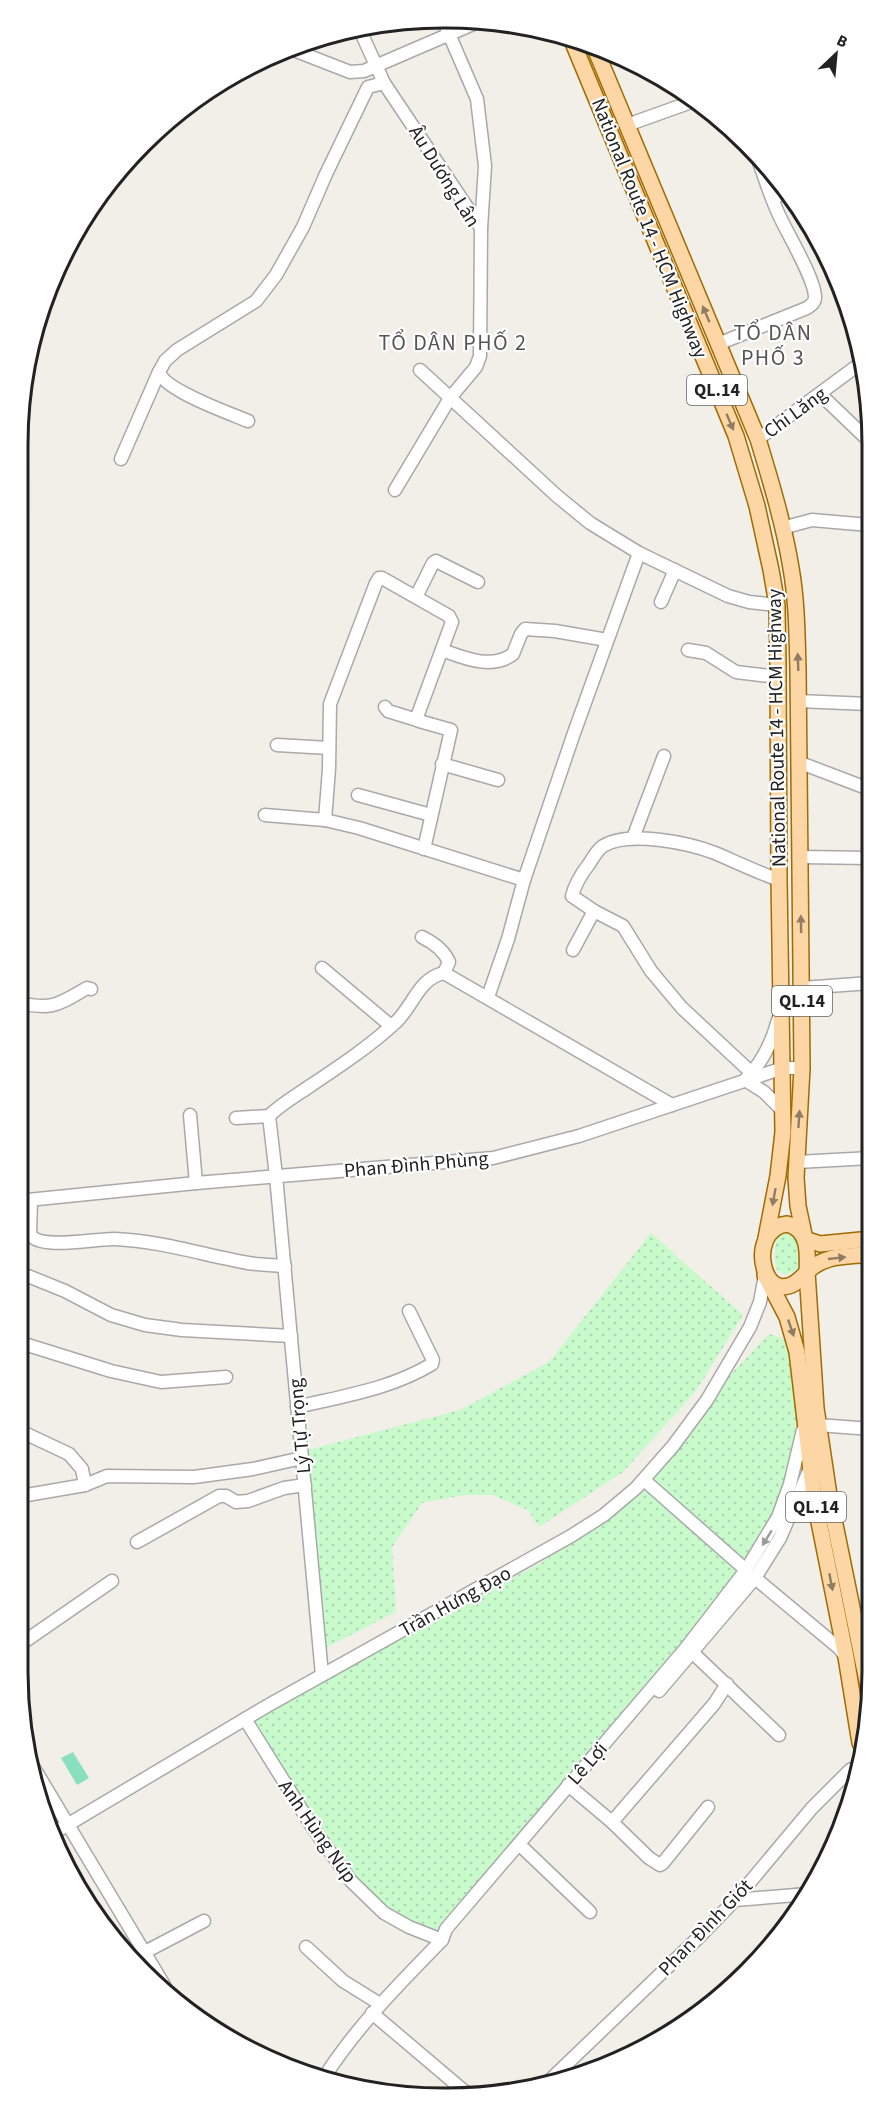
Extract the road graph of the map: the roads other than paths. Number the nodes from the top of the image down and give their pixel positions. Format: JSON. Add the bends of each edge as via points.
{"nodes":[{"id":1,"x":446,"y":28,"type":"edge"},
{"id":2,"x":462,"y":29,"type":"edge"},
{"id":3,"x":449,"y":34,"type":"junction"},
{"id":4,"x":363,"y":37,"type":"edge"},
{"id":5,"x":576,"y":50,"type":"edge"},
{"id":6,"x":303,"y":54,"type":"edge"},
{"id":7,"x":599,"y":58,"type":"edge"},
{"id":8,"x":376,"y":66,"type":"junction"},
{"id":9,"x":384,"y":83,"type":"junction"},
{"id":10,"x":684,"y":105,"type":"edge"},
{"id":11,"x":627,"y":125,"type":"junction"},
{"id":12,"x":765,"y":179,"type":"edge"},
{"id":13,"x":654,"y":192,"type":"junction"},
{"id":14,"x":778,"y":196,"type":"edge"},
{"id":15,"x":637,"y":197,"type":"junction"},
{"id":16,"x":772,"y":198,"type":"junction"},
{"id":17,"x":481,"y":228,"type":"junction"},
{"id":18,"x":718,"y":344,"type":"junction"},
{"id":19,"x":854,"y":368,"type":"edge"},
{"id":20,"x":420,"y":370,"type":"dead end"},
{"id":21,"x":159,"y":372,"type":"junction"},
{"id":22,"x":820,"y":394,"type":"junction"},
{"id":23,"x":450,"y":398,"type":"junction"},
{"id":24,"x":248,"y":421,"type":"dead end"},
{"id":25,"x":862,"y":434,"type":"edge"},
{"id":26,"x":758,"y":439,"type":"junction"},
{"id":27,"x":122,"y":459,"type":"dead end"},
{"id":28,"x":395,"y":490,"type":"dead end"},
{"id":29,"x":862,"y":525,"type":"edge"},
{"id":30,"x":782,"y":528,"type":"junction"},
{"id":31,"x":639,"y":553,"type":"junction"},
{"id":32,"x":675,"y":570,"type":"junction"},
{"id":33,"x":478,"y":582,"type":"dead end"},
{"id":34,"x":416,"y":597,"type":"junction"},
{"id":35,"x":661,"y":602,"type":"dead end"},
{"id":36,"x":777,"y":605,"type":"junction"},
{"id":37,"x":607,"y":640,"type":"junction"},
{"id":38,"x":442,"y":650,"type":"junction"},
{"id":39,"x":688,"y":650,"type":"dead end"},
{"id":40,"x":778,"y":677,"type":"junction"},
{"id":41,"x":798,"y":701,"type":"junction"},
{"id":42,"x":862,"y":704,"type":"edge"},
{"id":43,"x":385,"y":707,"type":"dead end"},
{"id":44,"x":417,"y":720,"type":"junction"},
{"id":45,"x":277,"y":746,"type":"dead end"},
{"id":46,"x":329,"y":748,"type":"junction"},
{"id":47,"x":664,"y":756,"type":"dead end"},
{"id":48,"x":778,"y":762,"type":"junction"},
{"id":49,"x":798,"y":762,"type":"junction"},
{"id":50,"x":442,"y":764,"type":"junction"},
{"id":51,"x":498,"y":780,"type":"dead end"},
{"id":52,"x":862,"y":786,"type":"edge"},
{"id":53,"x":358,"y":795,"type":"dead end"},
{"id":54,"x":265,"y":815,"type":"dead end"},
{"id":55,"x":431,"y":815,"type":"junction"},
{"id":56,"x":325,"y":820,"type":"junction"},
{"id":57,"x":633,"y":838,"type":"junction"},
{"id":58,"x":424,"y":849,"type":"junction"},
{"id":59,"x":800,"y":857,"type":"junction"},
{"id":60,"x":862,"y":858,"type":"edge"},
{"id":61,"x":778,"y":879,"type":"junction"},
{"id":62,"x":524,"y":880,"type":"junction"},
{"id":63,"x":594,"y":911,"type":"junction"},
{"id":64,"x":422,"y":937,"type":"dead end"},
{"id":65,"x":573,"y":950,"type":"dead end"},
{"id":66,"x":322,"y":969,"type":"dead end"},
{"id":67,"x":444,"y":973,"type":"junction"},
{"id":68,"x":862,"y":984,"type":"edge"},
{"id":69,"x":802,"y":988,"type":"junction"},
{"id":70,"x":91,"y":989,"type":"dead end"},
{"id":71,"x":488,"y":997,"type":"junction"},
{"id":72,"x":28,"y":1004,"type":"edge"},
{"id":73,"x":781,"y":1008,"type":"junction"},
{"id":74,"x":391,"y":1026,"type":"junction"},
{"id":75,"x":782,"y":1044,"type":"junction"},
{"id":76,"x":783,"y":1068,"type":"junction"},
{"id":77,"x":802,"y":1068,"type":"junction"},
{"id":78,"x":751,"y":1077,"type":"junction"},
{"id":79,"x":672,"y":1105,"type":"junction"},
{"id":80,"x":783,"y":1111,"type":"junction"},
{"id":81,"x":190,"y":1115,"type":"dead end"},
{"id":82,"x":269,"y":1116,"type":"junction"},
{"id":83,"x":236,"y":1118,"type":"dead end"},
{"id":84,"x":862,"y":1158,"type":"edge"},
{"id":85,"x":797,"y":1162,"type":"junction"},
{"id":86,"x":276,"y":1176,"type":"junction"},
{"id":87,"x":196,"y":1183,"type":"junction"},
{"id":88,"x":28,"y":1201,"type":"edge"},
{"id":89,"x":28,"y":1223,"type":"edge"},
{"id":90,"x":766,"y":1238,"type":"junction"},
{"id":91,"x":805,"y":1239,"type":"junction"},
{"id":92,"x":862,"y":1240,"type":"edge"},
{"id":93,"x":862,"y":1255,"type":"edge"},
{"id":94,"x":285,"y":1266,"type":"junction"},
{"id":95,"x":807,"y":1272,"type":"junction"},
{"id":96,"x":765,"y":1275,"type":"junction"},
{"id":97,"x":28,"y":1276,"type":"edge"},
{"id":98,"x":409,"y":1311,"type":"dead end"},
{"id":99,"x":291,"y":1336,"type":"junction"},
{"id":100,"x":28,"y":1345,"type":"edge"},
{"id":101,"x":226,"y":1377,"type":"dead end"},
{"id":102,"x":297,"y":1407,"type":"junction"},
{"id":103,"x":814,"y":1429,"type":"junction"},
{"id":104,"x":862,"y":1429,"type":"edge"},
{"id":105,"x":28,"y":1435,"type":"edge"},
{"id":106,"x":302,"y":1458,"type":"junction"},
{"id":107,"x":812,"y":1465,"type":"junction"},
{"id":108,"x":644,"y":1480,"type":"junction"},
{"id":109,"x":85,"y":1485,"type":"junction"},
{"id":110,"x":305,"y":1485,"type":"junction"},
{"id":111,"x":28,"y":1495,"type":"edge"},
{"id":112,"x":137,"y":1542,"type":"dead end"},
{"id":113,"x":751,"y":1574,"type":"junction"},
{"id":114,"x":112,"y":1581,"type":"dead end"},
{"id":115,"x":28,"y":1639,"type":"edge"},
{"id":116,"x":862,"y":1641,"type":"edge"},
{"id":117,"x":693,"y":1653,"type":"junction"},
{"id":118,"x":847,"y":1664,"type":"junction"},
{"id":119,"x":862,"y":1667,"type":"edge"},
{"id":120,"x":322,"y":1675,"type":"junction"},
{"id":121,"x":727,"y":1684,"type":"junction"},
{"id":122,"x":245,"y":1719,"type":"junction"},
{"id":123,"x":857,"y":1728,"type":"edge"},
{"id":124,"x":779,"y":1735,"type":"dead end"},
{"id":125,"x":849,"y":1771,"type":"edge"},
{"id":126,"x":46,"y":1787,"type":"edge"},
{"id":127,"x":571,"y":1788,"type":"junction"},
{"id":128,"x":708,"y":1807,"type":"dead end"},
{"id":129,"x":612,"y":1822,"type":"junction"},
{"id":130,"x":68,"y":1825,"type":"junction"},
{"id":131,"x":60,"y":1830,"type":"edge"},
{"id":132,"x":524,"y":1848,"type":"junction"},
{"id":133,"x":795,"y":1896,"type":"edge"},
{"id":134,"x":735,"y":1900,"type":"junction"},
{"id":135,"x":590,"y":1912,"type":"dead end"},
{"id":136,"x":204,"y":1921,"type":"dead end"},
{"id":137,"x":442,"y":1940,"type":"junction"},
{"id":138,"x":306,"y":1947,"type":"dead end"},
{"id":139,"x":146,"y":1952,"type":"junction"},
{"id":140,"x":157,"y":1972,"type":"edge"},
{"id":141,"x":376,"y":2008,"type":"junction"},
{"id":142,"x":329,"y":2070,"type":"edge"},
{"id":143,"x":559,"y":2071,"type":"edge"},
{"id":144,"x":461,"y":2087,"type":"edge"}],
"edges":[{"from":1,"to":3,"type":"street"},
{"from":2,"to":3,"type":"street"},
{"from":3,"to":8,"type":"street"},
{"from":3,"to":17,"type":"street","via":[[477,99],[485,166]]},
{"from":4,"to":8,"type":"street","name":"Âu Dương Lân"},
{"from":5,"to":15,"type":"main road","name":"National Route 14 - HCM Highway","number":"QL.14"},
{"from":6,"to":8,"type":"street","via":[[350,72]]},
{"from":7,"to":11,"type":"main road","name":"National Route 14 - HCM Highway","number":"QL.14"},
{"from":8,"to":9,"type":"street","name":"Âu Dương Lân"},
{"from":9,"to":17,"type":"street","name":"Âu Dương Lân"},
{"from":9,"to":21,"type":"street","via":[[368,87],[303,227],[256,301],[177,350]]},
{"from":10,"to":11,"type":"street"},
{"from":11,"to":13,"type":"main road","name":"National Route 14 - HCM Highway","number":"QL.14"},
{"from":12,"to":16,"type":"street"},
{"from":13,"to":15,"type":"main road"},
{"from":18,"to":13,"type":"main road","name":"National Route 14 - HCM Highway","number":"QL.14","one_way":true},
{"from":14,"to":16,"type":"street"},
{"from":15,"to":36,"type":"main road","name":"National Route 14 - HCM Highway","number":"QL.14","one_way":true,"via":[[736,436],[757,506]]},
{"from":16,"to":18,"type":"street","via":[[815,299],[807,308]]},
{"from":17,"to":23,"type":"street","name":"Âu Dương Lân","via":[[481,349],[476,367]]},
{"from":18,"to":26,"type":"main road","name":"National Route 14 - HCM Highway","number":"QL.14"},
{"from":19,"to":22,"type":"street","name":"Chi Lăng"},
{"from":20,"to":23,"type":"street"},
{"from":21,"to":24,"type":"street","via":[[165,382],[179,391]]},
{"from":21,"to":27,"type":"street"},
{"from":22,"to":25,"type":"street"},
{"from":22,"to":26,"type":"street","name":"Chi Lăng"},
{"from":23,"to":28,"type":"street","name":"Âu Dương Lân"},
{"from":23,"to":31,"type":"street","via":[[557,496],[590,523]]},
{"from":26,"to":30,"type":"main road","name":"National Route 14 - HCM Highway","number":"QL.14"},
{"from":29,"to":30,"type":"street","via":[[812,520]]},
{"from":41,"to":30,"type":"main road","name":"National Route 14 - HCM Highway","number":"QL.14","one_way":true,"via":[[796,608]]},
{"from":31,"to":32,"type":"street"},
{"from":31,"to":37,"type":"street"},
{"from":32,"to":35,"type":"street"},
{"from":32,"to":36,"type":"street","via":[[728,596]]},
{"from":33,"to":34,"type":"street","via":[[436,561]]},
{"from":34,"to":38,"type":"street","via":[[451,619]]},
{"from":34,"to":46,"type":"street","via":[[382,578],[377,581],[330,704]]},
{"from":36,"to":40,"type":"main road","name":"National Route 14 - HCM Highway","number":"QL.14"},
{"from":37,"to":38,"type":"street","via":[[525,629],[513,654],[500,661],[470,660]]},
{"from":37,"to":62,"type":"street"},
{"from":38,"to":44,"type":"street"},
{"from":39,"to":40,"type":"street","via":[[706,653],[736,672]]},
{"from":40,"to":48,"type":"main road","name":"National Route 14 - HCM Highway","number":"QL.14"},
{"from":41,"to":42,"type":"street"},
{"from":41,"to":49,"type":"main road","name":"National Route 14 - HCM Highway","number":"QL.14"},
{"from":43,"to":44,"type":"street"},
{"from":44,"to":50,"type":"street","via":[[451,730]]},
{"from":45,"to":46,"type":"street"},
{"from":46,"to":56,"type":"street"},
{"from":47,"to":57,"type":"street"},
{"from":48,"to":49,"type":"main road"},
{"from":48,"to":61,"type":"main road","name":"National Route 14 - HCM Highway","number":"QL.14"},
{"from":49,"to":52,"type":"street"},
{"from":49,"to":59,"type":"main road","name":"National Route 14 - HCM Highway","number":"QL.14"},
{"from":50,"to":51,"type":"street"},
{"from":50,"to":55,"type":"street"},
{"from":53,"to":55,"type":"street"},
{"from":54,"to":56,"type":"street"},
{"from":55,"to":58,"type":"street"},
{"from":56,"to":58,"type":"street"},
{"from":57,"to":61,"type":"street","via":[[714,853]]},
{"from":57,"to":63,"type":"street","via":[[603,846],[582,874],[573,896]]},
{"from":58,"to":62,"type":"street"},
{"from":59,"to":60,"type":"street"},
{"from":69,"to":59,"type":"main road","name":"National Route 14 - HCM Highway","number":"QL.14","one_way":true},
{"from":61,"to":73,"type":"main road","name":"National Route 14 - HCM Highway","number":"QL.14"},
{"from":62,"to":71,"type":"street"},
{"from":63,"to":65,"type":"street"},
{"from":63,"to":78,"type":"street","via":[[623,926],[651,971],[682,1008]]},
{"from":64,"to":67,"type":"street","via":[[446,955],[449,962]]},
{"from":66,"to":74,"type":"street"},
{"from":67,"to":71,"type":"street"},
{"from":67,"to":74,"type":"street","via":[[428,980]]},
{"from":68,"to":69,"type":"street"},
{"from":69,"to":77,"type":"main road","name":"National Route 14 - HCM Highway","number":"QL.14"},
{"from":70,"to":72,"type":"street","via":[[63,1003],[46,1007]]},
{"from":71,"to":79,"type":"street"},
{"from":73,"to":75,"type":"main road","name":"National Route 14 - HCM Highway","number":"QL.14"},
{"from":73,"to":78,"type":"street","via":[[767,1051]]},
{"from":74,"to":82,"type":"street"},
{"from":75,"to":76,"type":"main road","name":"National Route 14 - HCM Highway","number":"QL.14"},
{"from":75,"to":78,"type":"street","via":[[776,1055]]},
{"from":76,"to":77,"type":"street","name":"Phan Đình Phùng"},
{"from":76,"to":78,"type":"street","name":"Phan Đình Phùng"},
{"from":76,"to":80,"type":"main road","name":"National Route 14 - HCM Highway","number":"QL.14"},
{"from":85,"to":77,"type":"main road","name":"National Route 14 - HCM Highway","number":"QL.14","one_way":true},
{"from":78,"to":79,"type":"street","name":"Phan Đình Phùng"},
{"from":78,"to":80,"type":"street"},
{"from":79,"to":86,"type":"street","name":"Phan Đình Phùng","via":[[579,1136],[493,1158]]},
{"from":80,"to":90,"type":"main road","name":"National Route 14 - HCM Highway","number":"QL.14","one_way":true,"via":[[778,1176]]},
{"from":81,"to":87,"type":"street"},
{"from":82,"to":83,"type":"street"},
{"from":82,"to":86,"type":"street","name":"Lý Tự Trọng"},
{"from":84,"to":85,"type":"street"},
{"from":85,"to":91,"type":"main road","name":"National Route 14 - HCM Highway","number":"QL.14","via":[[798,1206]]},
{"from":86,"to":87,"type":"street","name":"Phan Đình Phùng"},
{"from":86,"to":94,"type":"street","name":"Lý Tự Trọng"},
{"from":87,"to":88,"type":"street","name":"Phan Đình Phùng"},
{"from":89,"to":94,"type":"street","via":[[35,1240],[47,1243],[129,1239],[250,1263]]},
{"from":90,"to":91,"type":"main road","via":[[774,1227],[787,1224],[798,1229]]},
{"from":90,"to":96,"type":"main road"},
{"from":91,"to":92,"type":"main road","via":[[820,1244]]},
{"from":91,"to":95,"type":"main road"},
{"from":95,"to":93,"type":"main road","one_way":true,"via":[[829,1258]]},
{"from":94,"to":99,"type":"street","name":"Lý Tự Trọng"},
{"from":95,"to":96,"type":"main road","via":[[798,1282],[784,1287]]},
{"from":95,"to":103,"type":"main road","number":"QL.14"},
{"from":96,"to":103,"type":"main road","number":"QL.14","one_way":true,"via":[[793,1333]]},
{"from":96,"to":108,"type":"street","name":"Trần Hưng Đạo","via":[[760,1302],[737,1350],[707,1400]]},
{"from":97,"to":99,"type":"street","via":[[111,1316],[145,1325]]},
{"from":98,"to":102,"type":"street","via":[[432,1364],[360,1393]]},
{"from":99,"to":102,"type":"street","name":"Lý Tự Trọng"},
{"from":100,"to":101,"type":"street","via":[[161,1382]]},
{"from":102,"to":106,"type":"street","name":"Lý Tự Trọng"},
{"from":103,"to":104,"type":"street"},
{"from":103,"to":107,"type":"main road"},
{"from":103,"to":107,"type":"main road","number":"QL.14"},
{"from":103,"to":113,"type":"street","name":"Lê Lợi","one_way":true},
{"from":103,"to":116,"type":"main road","number":"QL.14"},
{"from":105,"to":109,"type":"street","via":[[69,1454],[82,1469]]},
{"from":106,"to":109,"type":"street","via":[[194,1477],[106,1476]]},
{"from":106,"to":110,"type":"street","name":"Lý Tự Trọng"},
{"from":107,"to":113,"type":"street","via":[[780,1538]]},
{"from":107,"to":118,"type":"main road","number":"QL.14","one_way":true,"via":[[814,1497]]},
{"from":108,"to":113,"type":"street"},
{"from":108,"to":120,"type":"street","name":"Trần Hưng Đạo","via":[[604,1515],[572,1536]]},
{"from":109,"to":111,"type":"street"},
{"from":110,"to":112,"type":"street","via":[[248,1501],[236,1502],[219,1496]]},
{"from":110,"to":120,"type":"street","name":"Lý Tự Trọng"},
{"from":113,"to":117,"type":"street"},
{"from":113,"to":118,"type":"street","via":[[838,1648]]},
{"from":113,"to":127,"type":"street","name":"Lê Lợi"},
{"from":114,"to":115,"type":"street"},
{"from":117,"to":121,"type":"street"},
{"from":117,"to":127,"type":"street"},
{"from":118,"to":119,"type":"street"},
{"from":118,"to":123,"type":"main road","number":"QL.14"},
{"from":120,"to":122,"type":"street","name":"Trần Hưng Đạo"},
{"from":121,"to":124,"type":"street"},
{"from":121,"to":129,"type":"street"},
{"from":122,"to":130,"type":"street","name":"Trần Hưng Đạo"},
{"from":122,"to":137,"type":"street","name":"Anh Hùng Núp","via":[[351,1881],[384,1913]]},
{"from":125,"to":134,"type":"street","name":"Phan Đình Giót","via":[[812,1808]]},
{"from":126,"to":130,"type":"street"},
{"from":127,"to":129,"type":"street"},
{"from":127,"to":132,"type":"street"},
{"from":127,"to":137,"type":"street","name":"Lê Lợi","via":[[446,1929]]},
{"from":128,"to":129,"type":"street","via":[[660,1864]]},
{"from":130,"to":131,"type":"street","name":"Trần Hưng Đạo"},
{"from":130,"to":139,"type":"street"},
{"from":132,"to":135,"type":"street"},
{"from":132,"to":137,"type":"street","via":[[452,1934]]},
{"from":133,"to":134,"type":"street"},
{"from":134,"to":143,"type":"street","name":"Phan Đình Giót"},
{"from":136,"to":139,"type":"street"},
{"from":137,"to":141,"type":"street","name":"Lê Lợi"},
{"from":138,"to":141,"type":"street"},
{"from":139,"to":140,"type":"street"},
{"from":141,"to":142,"type":"street","name":"Lê Lợi"},
{"from":141,"to":144,"type":"street"}]}
